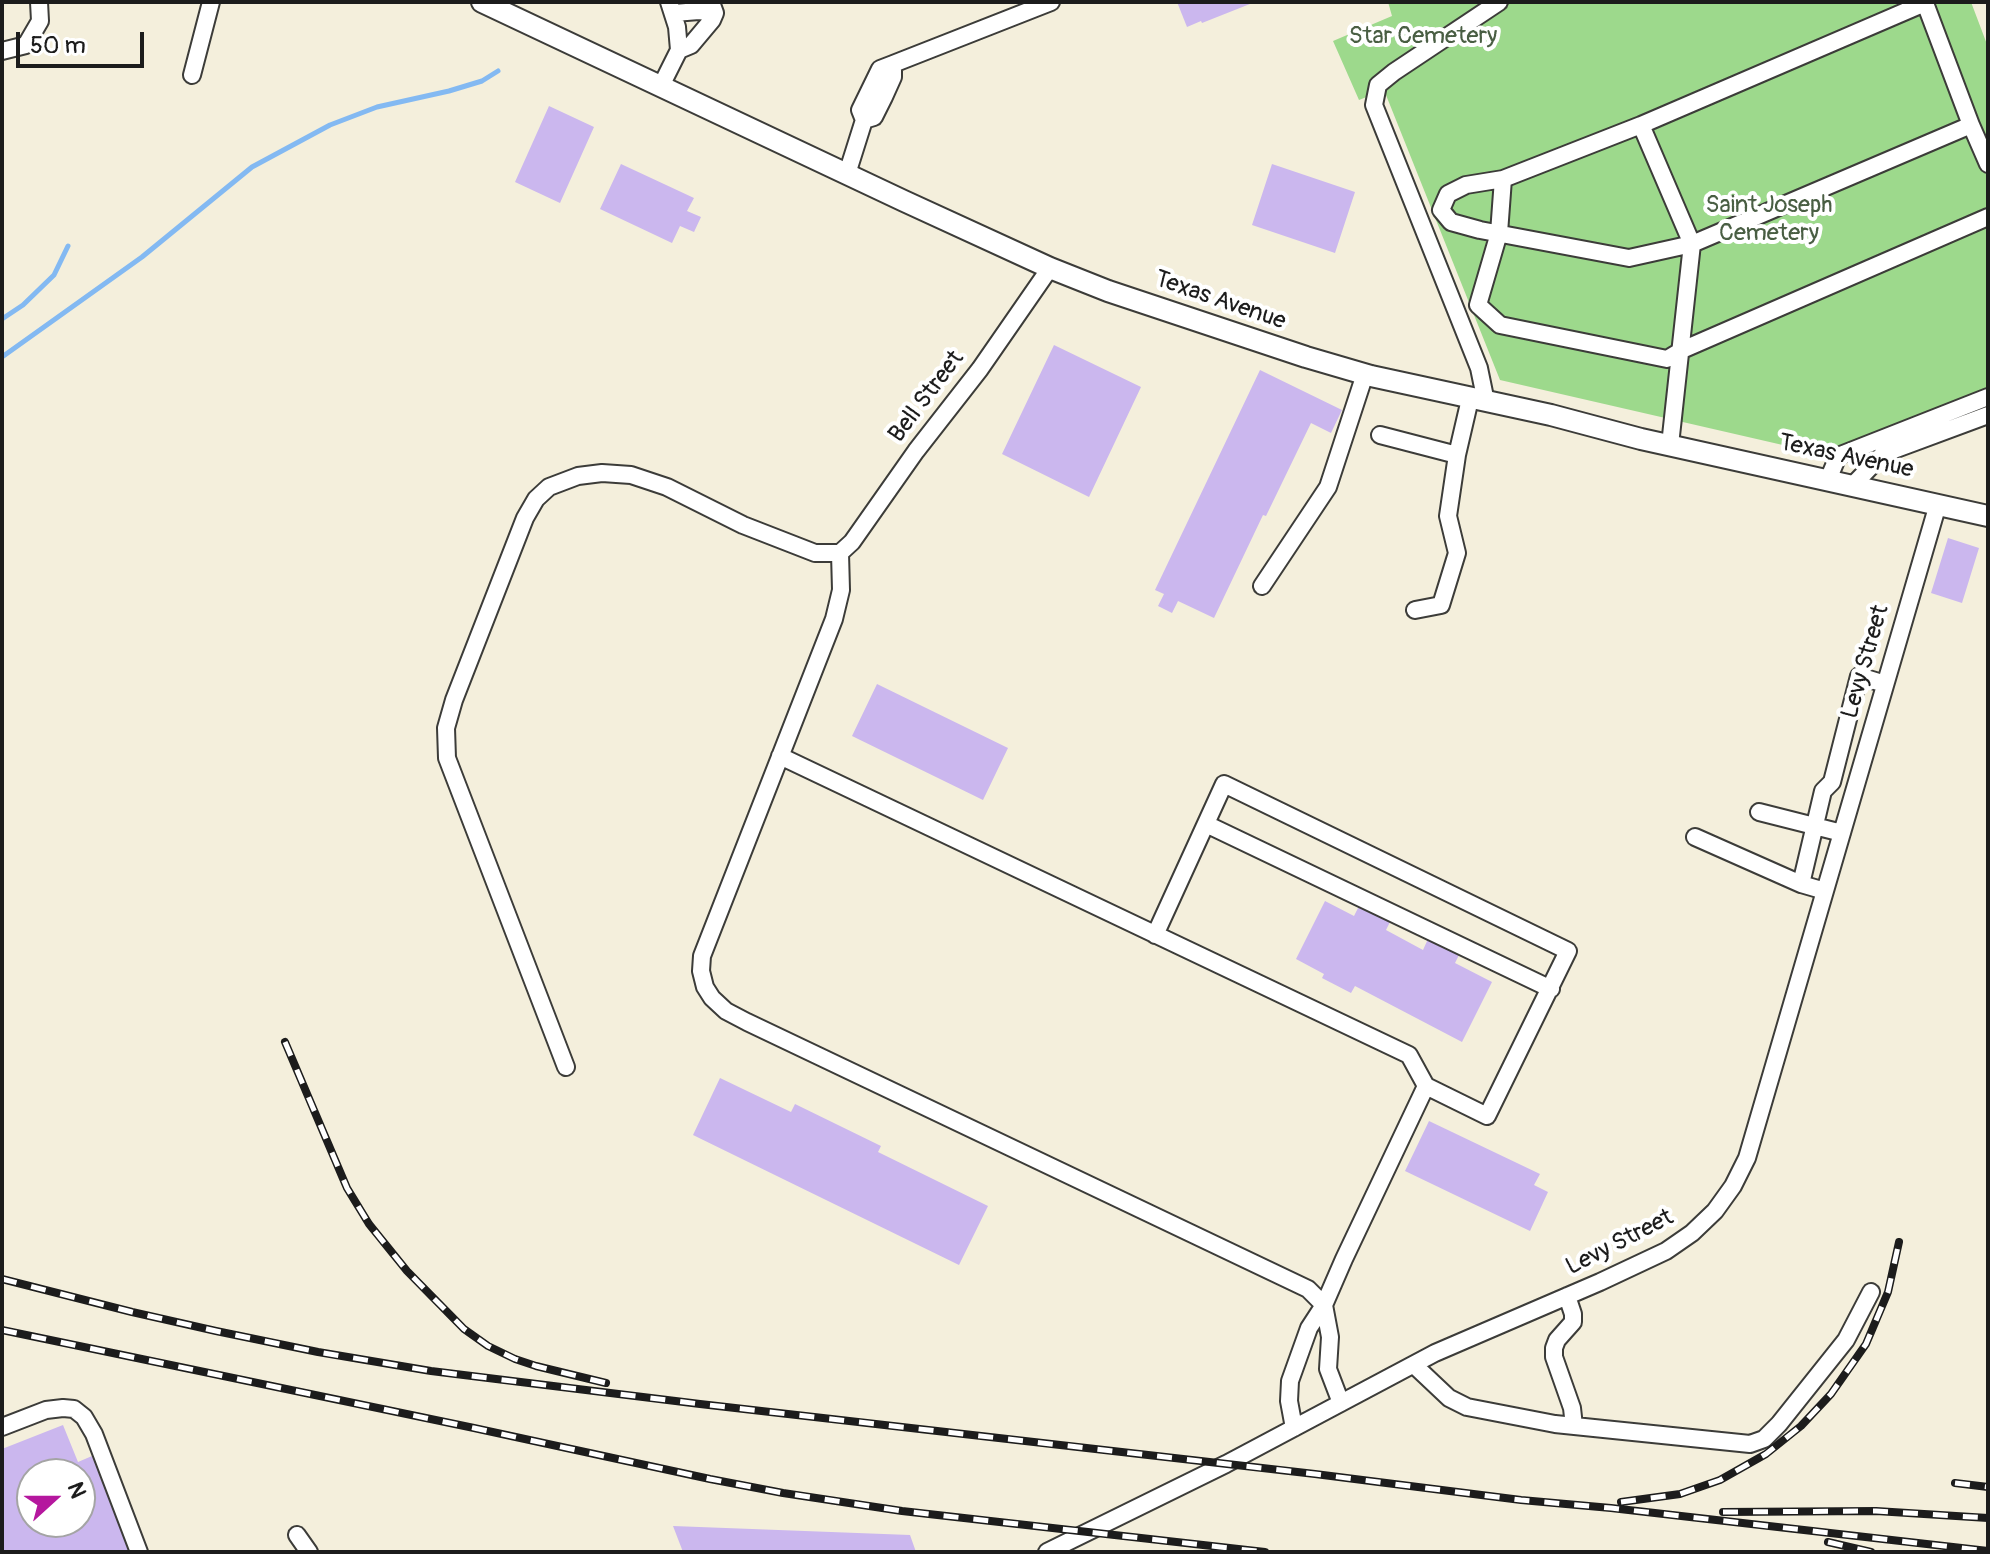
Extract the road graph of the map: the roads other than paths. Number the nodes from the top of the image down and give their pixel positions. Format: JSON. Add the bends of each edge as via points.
{"nodes":[{"id":1,"x":39,"y":2,"type":"edge"},
{"id":2,"x":211,"y":2,"type":"edge"},
{"id":3,"x":482,"y":2,"type":"edge"},
{"id":4,"x":1051,"y":2,"type":"edge"},
{"id":5,"x":1499,"y":2,"type":"edge"},
{"id":6,"x":671,"y":8,"type":"edge"},
{"id":7,"x":713,"y":8,"type":"edge"},
{"id":8,"x":679,"y":50,"type":"junction"},
{"id":9,"x":2,"y":51,"type":"edge"},
{"id":10,"x":192,"y":75,"type":"dead end"},
{"id":11,"x":661,"y":86,"type":"junction"},
{"id":12,"x":1641,"y":125,"type":"junction"},
{"id":13,"x":1971,"y":125,"type":"junction"},
{"id":14,"x":1988,"y":164,"type":"edge"},
{"id":15,"x":847,"y":174,"type":"junction"},
{"id":16,"x":1503,"y":179,"type":"junction"},
{"id":17,"x":1988,"y":217,"type":"edge"},
{"id":18,"x":1499,"y":233,"type":"junction"},
{"id":19,"x":1692,"y":244,"type":"junction"},
{"id":20,"x":1050,"y":268,"type":"junction"},
{"id":21,"x":1682,"y":350,"type":"junction"},
{"id":22,"x":1365,"y":374,"type":"junction"},
{"id":23,"x":1988,"y":397,"type":"edge"},
{"id":24,"x":1478,"y":400,"type":"junction"},
{"id":25,"x":1988,"y":415,"type":"edge"},
{"id":26,"x":1380,"y":435,"type":"dead end"},
{"id":27,"x":1670,"y":445,"type":"junction"},
{"id":28,"x":1457,"y":455,"type":"junction"},
{"id":29,"x":1828,"y":480,"type":"junction"},
{"id":30,"x":1853,"y":485,"type":"junction"},
{"id":31,"x":1938,"y":504,"type":"junction"},
{"id":32,"x":1988,"y":516,"type":"edge"},
{"id":33,"x":840,"y":553,"type":"junction"},
{"id":34,"x":1262,"y":586,"type":"dead end"},
{"id":35,"x":1415,"y":610,"type":"dead end"},
{"id":36,"x":1885,"y":684,"type":"junction"},
{"id":37,"x":780,"y":756,"type":"junction"},
{"id":38,"x":1759,"y":812,"type":"dead end"},
{"id":39,"x":1206,"y":824,"type":"junction"},
{"id":40,"x":1813,"y":827,"type":"junction"},
{"id":41,"x":1842,"y":833,"type":"junction"},
{"id":42,"x":1695,"y":837,"type":"dead end"},
{"id":43,"x":1801,"y":884,"type":"junction"},
{"id":44,"x":1825,"y":891,"type":"junction"},
{"id":45,"x":1155,"y":935,"type":"junction"},
{"id":46,"x":1551,"y":989,"type":"junction"},
{"id":47,"x":566,"y":1067,"type":"dead end"},
{"id":48,"x":1426,"y":1086,"type":"junction"},
{"id":49,"x":1871,"y":1292,"type":"dead end"},
{"id":50,"x":1567,"y":1296,"type":"junction"},
{"id":51,"x":1324,"y":1305,"type":"junction"},
{"id":52,"x":1414,"y":1365,"type":"junction"},
{"id":53,"x":1341,"y":1403,"type":"junction"},
{"id":54,"x":1574,"y":1426,"type":"junction"},
{"id":55,"x":2,"y":1427,"type":"edge"},
{"id":56,"x":1294,"y":1428,"type":"junction"},
{"id":57,"x":297,"y":1535,"type":"dead end"},
{"id":58,"x":139,"y":1552,"type":"edge"},
{"id":59,"x":309,"y":1552,"type":"edge"},
{"id":60,"x":1047,"y":1552,"type":"edge"}],
"edges":[{"from":1,"to":9,"type":"street","via":[[40,21],[26,45]]},
{"from":2,"to":10,"type":"street"},
{"from":3,"to":11,"type":"main road","name":"Texas Avenue"},
{"from":4,"to":15,"type":"street","via":[[893,64],[893,77],[874,117],[864,120]]},
{"from":5,"to":24,"type":"street","via":[[1378,85],[1374,105],[1479,368]]},
{"from":6,"to":7,"type":"street"},
{"from":6,"to":8,"type":"street"},
{"from":7,"to":8,"type":"street","via":[[712,20],[691,45]]},
{"from":8,"to":11,"type":"street"},
{"from":11,"to":15,"type":"main road","name":"Texas Avenue"},
{"from":12,"to":13,"type":"street","via":[[1925,3]]},
{"from":12,"to":16,"type":"street"},
{"from":12,"to":19,"type":"street"},
{"from":13,"to":14,"type":"street"},
{"from":13,"to":19,"type":"street"},
{"from":15,"to":20,"type":"main road","name":"Texas Avenue"},
{"from":16,"to":18,"type":"street"},
{"from":16,"to":18,"type":"street","via":[[1466,185],[1448,194],[1441,210],[1451,222]]},
{"from":17,"to":21,"type":"street"},
{"from":18,"to":19,"type":"street","via":[[1629,258]]},
{"from":18,"to":21,"type":"street","via":[[1478,305],[1500,325],[1667,359]]},
{"from":19,"to":21,"type":"street"},
{"from":20,"to":22,"type":"main road","name":"Texas Avenue"},
{"from":20,"to":33,"type":"street","name":"Bell Street"},
{"from":21,"to":27,"type":"street"},
{"from":22,"to":24,"type":"main road","name":"Texas Avenue"},
{"from":22,"to":34,"type":"street","via":[[1328,487]]},
{"from":23,"to":29,"type":"street","via":[[1838,456]]},
{"from":24,"to":27,"type":"main road","name":"Texas Avenue"},
{"from":24,"to":28,"type":"street"},
{"from":25,"to":30,"type":"street","via":[[1883,454]]},
{"from":26,"to":28,"type":"street"},
{"from":27,"to":29,"type":"main road","name":"Texas Avenue"},
{"from":28,"to":35,"type":"street","via":[[1448,516],[1457,553],[1441,605]]},
{"from":29,"to":30,"type":"main road","name":"Texas Avenue"},
{"from":30,"to":31,"type":"main road","name":"Texas Avenue"},
{"from":31,"to":32,"type":"main road","name":"Texas Avenue"},
{"from":31,"to":36,"type":"street","name":"Levy Street"},
{"from":33,"to":37,"type":"street","via":[[841,590],[834,619]]},
{"from":33,"to":47,"type":"street","via":[[815,553],[631,475],[578,476],[549,487],[525,518],[454,700],[446,728],[447,758]]},
{"from":36,"to":40,"type":"street","via":[[1859,676],[1832,782],[1823,791]]},
{"from":36,"to":41,"type":"street","name":"Levy Street"},
{"from":37,"to":45,"type":"street"},
{"from":37,"to":51,"type":"street","via":[[702,956],[701,971],[712,998],[747,1022],[1308,1289]]},
{"from":38,"to":40,"type":"street"},
{"from":39,"to":45,"type":"street"},
{"from":39,"to":46,"type":"street"},
{"from":39,"to":46,"type":"street","via":[[1224,784],[1568,951]]},
{"from":40,"to":41,"type":"street"},
{"from":40,"to":43,"type":"street"},
{"from":41,"to":44,"type":"street","name":"Levy Street"},
{"from":42,"to":43,"type":"street"},
{"from":43,"to":44,"type":"street"},
{"from":44,"to":50,"type":"street","name":"Levy Street","via":[[1747,1158],[1733,1186],[1715,1211],[1666,1251]]},
{"from":45,"to":48,"type":"street","via":[[1409,1055]]},
{"from":46,"to":48,"type":"street","via":[[1487,1116]]},
{"from":48,"to":51,"type":"street"},
{"from":49,"to":54,"type":"street","via":[[1846,1340],[1764,1439],[1750,1444]]},
{"from":50,"to":52,"type":"street","name":"Levy Street"},
{"from":50,"to":54,"type":"street","via":[[1573,1322],[1557,1340],[1554,1357]]},
{"from":51,"to":53,"type":"street","via":[[1328,1369]]},
{"from":51,"to":56,"type":"street","via":[[1309,1328],[1290,1381]]},
{"from":52,"to":53,"type":"street","name":"Levy Street"},
{"from":52,"to":54,"type":"street","via":[[1449,1398],[1467,1407]]},
{"from":53,"to":56,"type":"street","name":"Levy Street"},
{"from":55,"to":58,"type":"street","via":[[46,1410],[74,1409],[84,1417]]},
{"from":56,"to":60,"type":"street","name":"Levy Street"},
{"from":57,"to":59,"type":"street"}]}
